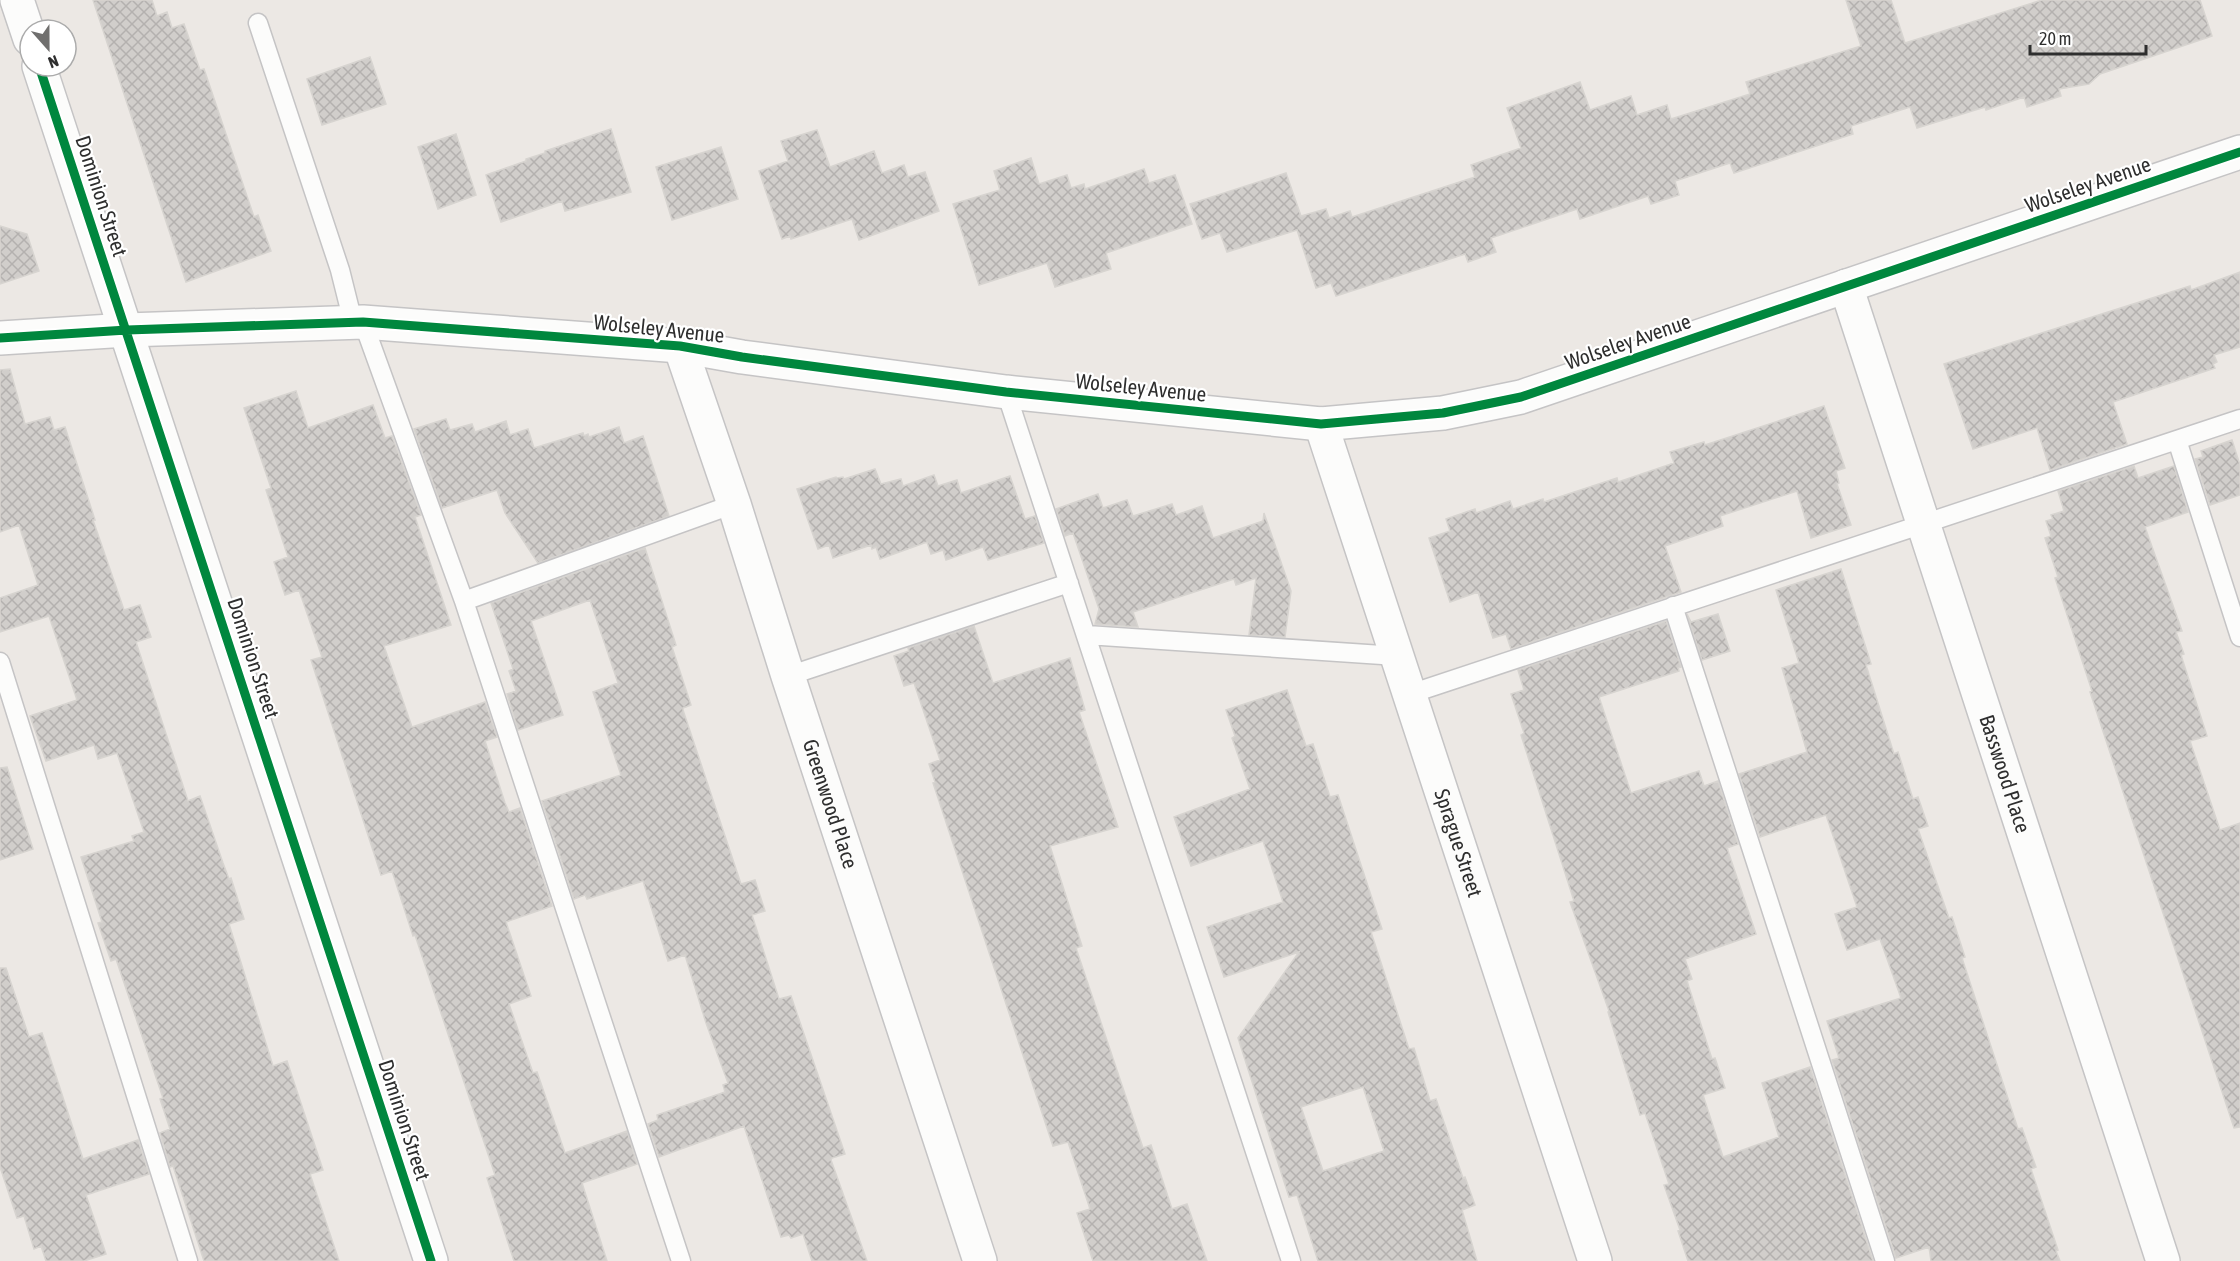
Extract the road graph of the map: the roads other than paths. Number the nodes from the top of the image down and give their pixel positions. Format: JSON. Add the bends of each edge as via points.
{"nodes":[{"id":1,"x":17,"y":0,"type":"edge"},
{"id":2,"x":23,"y":18,"type":"edge"},
{"id":3,"x":258,"y":23,"type":"dead end"},
{"id":4,"x":43,"y":78,"type":"edge"},
{"id":5,"x":2240,"y":152,"type":"edge"},
{"id":6,"x":1846,"y":286,"type":"junction"},
{"id":7,"x":358,"y":322,"type":"junction"},
{"id":8,"x":127,"y":330,"type":"junction"},
{"id":9,"x":0,"y":338,"type":"edge"},
{"id":10,"x":680,"y":346,"type":"junction"},
{"id":11,"x":1006,"y":392,"type":"junction"},
{"id":12,"x":2240,"y":419,"type":"edge"},
{"id":13,"x":1321,"y":424,"type":"junction"},
{"id":14,"x":2177,"y":440,"type":"junction"},
{"id":15,"x":735,"y":504,"type":"junction"},
{"id":16,"x":1923,"y":524,"type":"junction"},
{"id":17,"x":1069,"y":583,"type":"junction"},
{"id":18,"x":464,"y":601,"type":"junction"},
{"id":19,"x":1673,"y":606,"type":"junction"},
{"id":20,"x":1086,"y":635,"type":"junction"},
{"id":21,"x":2240,"y":637,"type":"edge"},
{"id":22,"x":1397,"y":656,"type":"junction"},
{"id":23,"x":0,"y":662,"type":"edge"},
{"id":24,"x":788,"y":676,"type":"junction"},
{"id":25,"x":1410,"y":694,"type":"junction"},
{"id":26,"x":188,"y":1261,"type":"edge"},
{"id":27,"x":431,"y":1261,"type":"edge"},
{"id":28,"x":681,"y":1261,"type":"edge"},
{"id":29,"x":980,"y":1261,"type":"edge"},
{"id":30,"x":1292,"y":1261,"type":"edge"},
{"id":31,"x":1595,"y":1261,"type":"edge"},
{"id":32,"x":1885,"y":1261,"type":"edge"},
{"id":33,"x":2163,"y":1261,"type":"edge"}],
"edges":[{"from":1,"to":2,"type":"street"},
{"from":3,"to":7,"type":"lane"},
{"from":4,"to":8,"type":"street","name":"Dominion Street"},
{"from":5,"to":6,"type":"street","name":"Wolseley Avenue"},
{"from":6,"to":13,"type":"street","name":"Wolseley Avenue","via":[[1521,397],[1443,413]]},
{"from":6,"to":16,"type":"street","name":"Basswood Place"},
{"from":7,"to":8,"type":"street","name":"Wolseley Avenue"},
{"from":7,"to":10,"type":"street","name":"Wolseley Avenue"},
{"from":7,"to":18,"type":"lane"},
{"from":8,"to":9,"type":"street","name":"Wolseley Avenue"},
{"from":8,"to":27,"type":"street","name":"Dominion Street"},
{"from":10,"to":11,"type":"street","name":"Wolseley Avenue"},
{"from":10,"to":15,"type":"street","name":"Greenwood Place"},
{"from":11,"to":13,"type":"street","name":"Wolseley Avenue"},
{"from":11,"to":17,"type":"lane"},
{"from":12,"to":14,"type":"lane"},
{"from":13,"to":22,"type":"street","name":"Sprague Street"},
{"from":14,"to":16,"type":"lane"},
{"from":14,"to":21,"type":"lane"},
{"from":15,"to":18,"type":"lane"},
{"from":15,"to":24,"type":"street","name":"Greenwood Place"},
{"from":16,"to":19,"type":"lane"},
{"from":16,"to":33,"type":"street","name":"Basswood Place"},
{"from":17,"to":20,"type":"lane"},
{"from":17,"to":24,"type":"lane"},
{"from":18,"to":28,"type":"lane"},
{"from":19,"to":25,"type":"lane"},
{"from":19,"to":32,"type":"lane"},
{"from":20,"to":22,"type":"lane"},
{"from":20,"to":30,"type":"lane"},
{"from":22,"to":25,"type":"street","name":"Sprague Street"},
{"from":23,"to":26,"type":"lane"},
{"from":24,"to":29,"type":"street","name":"Greenwood Place"},
{"from":25,"to":31,"type":"street","name":"Sprague Street"}]}
